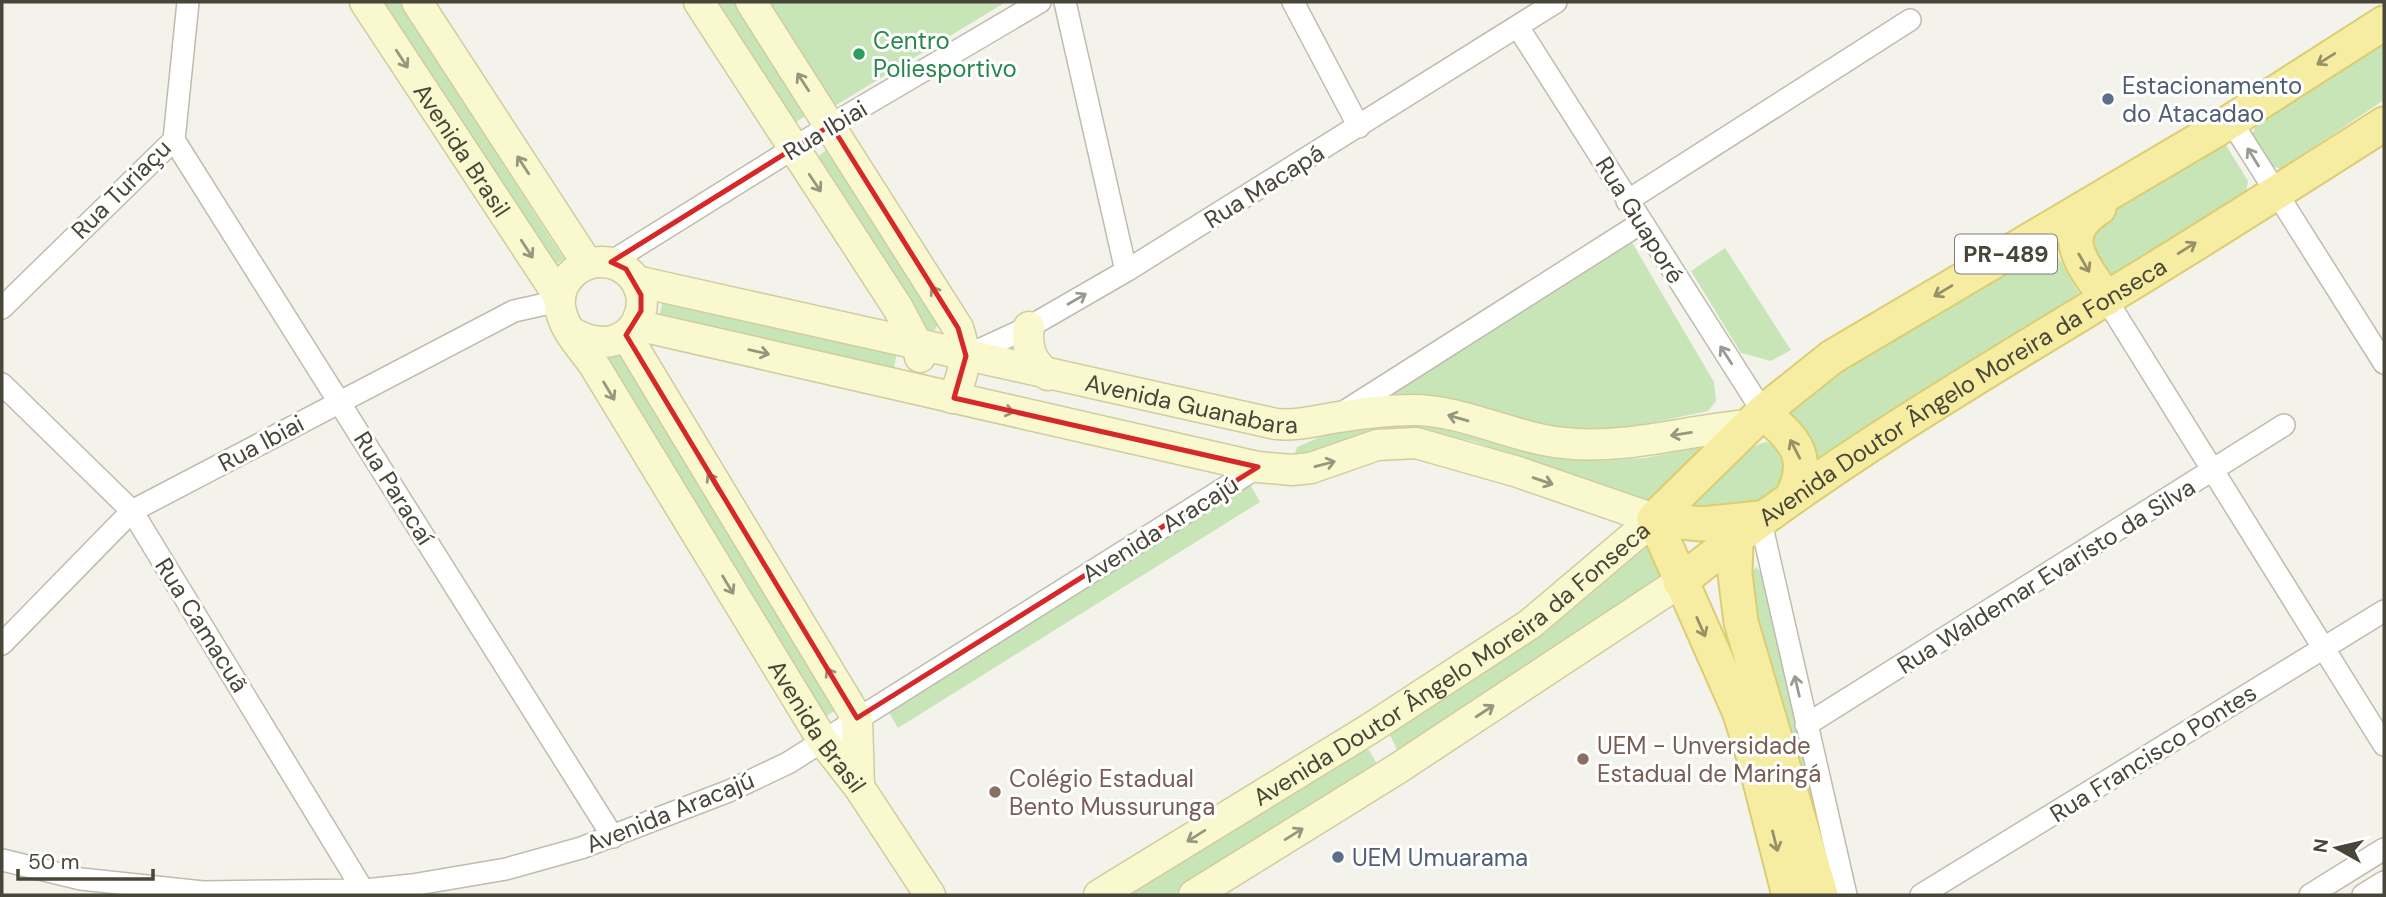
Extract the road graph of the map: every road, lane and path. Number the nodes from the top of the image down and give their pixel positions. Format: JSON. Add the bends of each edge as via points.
{"nodes":[{"id":1,"x":188,"y":2,"type":"edge"},
{"id":2,"x":365,"y":2,"type":"edge"},
{"id":3,"x":417,"y":2,"type":"edge"},
{"id":4,"x":699,"y":2,"type":"edge"},
{"id":5,"x":751,"y":2,"type":"edge"},
{"id":6,"x":1040,"y":2,"type":"edge"},
{"id":7,"x":1065,"y":2,"type":"edge"},
{"id":8,"x":1293,"y":2,"type":"edge"},
{"id":9,"x":1556,"y":2,"type":"edge"},
{"id":10,"x":1910,"y":20,"type":"dead end"},
{"id":11,"x":2384,"y":23,"type":"edge"},
{"id":12,"x":1518,"y":27,"type":"junction"},
{"id":13,"x":2231,"y":121,"type":"junction"},
{"id":14,"x":2384,"y":124,"type":"edge"},
{"id":15,"x":831,"y":125,"type":"junction"},
{"id":16,"x":1359,"y":127,"type":"junction"},
{"id":17,"x":174,"y":139,"type":"junction"},
{"id":18,"x":792,"y":149,"type":"junction"},
{"id":19,"x":2112,"y":192,"type":"junction"},
{"id":20,"x":2276,"y":193,"type":"junction"},
{"id":21,"x":1627,"y":201,"type":"junction"},
{"id":22,"x":1642,"y":223,"type":"junction"},
{"id":23,"x":599,"y":263,"type":"junction"},
{"id":24,"x":1126,"y":271,"type":"junction"},
{"id":25,"x":636,"y":281,"type":"junction"},
{"id":26,"x":2106,"y":299,"type":"junction"},
{"id":27,"x":559,"y":300,"type":"junction"},
{"id":28,"x":2,"y":307,"type":"edge"},
{"id":29,"x":898,"y":308,"type":"junction"},
{"id":30,"x":1029,"y":327,"type":"junction"},
{"id":31,"x":631,"y":330,"type":"junction"},
{"id":32,"x":573,"y":333,"type":"junction"},
{"id":33,"x":876,"y":335,"type":"junction"},
{"id":34,"x":918,"y":346,"type":"junction"},
{"id":35,"x":966,"y":356,"type":"junction"},
{"id":36,"x":2384,"y":363,"type":"edge"},
{"id":37,"x":1048,"y":375,"type":"junction"},
{"id":38,"x":2,"y":384,"type":"edge"},
{"id":39,"x":939,"y":395,"type":"junction"},
{"id":40,"x":339,"y":401,"type":"junction"},
{"id":41,"x":1335,"y":417,"type":"junction"},
{"id":42,"x":1756,"y":419,"type":"junction"},
{"id":43,"x":2284,"y":425,"type":"dead end"},
{"id":44,"x":1258,"y":467,"type":"junction"},
{"id":45,"x":2214,"y":471,"type":"junction"},
{"id":46,"x":1793,"y":495,"type":"junction"},
{"id":47,"x":132,"y":511,"type":"junction"},
{"id":48,"x":1667,"y":521,"type":"junction"},
{"id":49,"x":1748,"y":528,"type":"junction"},
{"id":50,"x":1678,"y":577,"type":"junction"},
{"id":51,"x":2384,"y":611,"type":"edge"},
{"id":52,"x":2,"y":644,"type":"edge"},
{"id":53,"x":2323,"y":648,"type":"junction"},
{"id":54,"x":857,"y":718,"type":"junction"},
{"id":55,"x":1806,"y":726,"type":"junction"},
{"id":56,"x":823,"y":741,"type":"junction"},
{"id":57,"x":2384,"y":745,"type":"edge"},
{"id":58,"x":859,"y":787,"type":"junction"},
{"id":59,"x":613,"y":837,"type":"junction"},
{"id":60,"x":2384,"y":849,"type":"edge"},
{"id":61,"x":2,"y":860,"type":"edge"},
{"id":62,"x":2384,"y":882,"type":"edge"},
{"id":63,"x":366,"y":893,"type":"edge"},
{"id":64,"x":930,"y":895,"type":"edge"},
{"id":65,"x":1099,"y":895,"type":"edge"},
{"id":66,"x":1194,"y":895,"type":"edge"},
{"id":67,"x":1789,"y":895,"type":"edge"},
{"id":68,"x":1821,"y":895,"type":"edge"},
{"id":69,"x":1846,"y":895,"type":"edge"},
{"id":70,"x":1921,"y":895,"type":"edge"},
{"id":71,"x":2310,"y":895,"type":"edge"},
{"id":72,"x":2363,"y":895,"type":"edge"}],
"edges":[{"from":1,"to":17,"type":"street","name":"Rua Turiaçu"},
{"from":2,"to":27,"type":"street","name":"Avenida Brasil","one_way":true},
{"from":23,"to":3,"type":"street","name":"Avenida Brasil","one_way":true},
{"from":4,"to":18,"type":"street"},
{"from":15,"to":5,"type":"street","one_way":true},
{"from":6,"to":15,"type":"street","name":"Rua Ibiai"},
{"from":7,"to":24,"type":"street"},
{"from":8,"to":16,"type":"street"},
{"from":9,"to":12,"type":"street","name":"Rua Macapá"},
{"from":10,"to":21,"type":"street"},
{"from":11,"to":13,"type":"main road","name":"Avenida Doutor Ângelo Moreira da Fonseca","number":"PR-489","one_way":true},
{"from":12,"to":16,"type":"street","name":"Rua Macapá"},
{"from":12,"to":21,"type":"street","name":"Rua Guaporé"},
{"from":13,"to":19,"type":"main road","name":"Avenida Doutor Ângelo Moreira da Fonseca","number":"PR-489"},
{"from":20,"to":13,"type":"street","one_way":true},
{"from":14,"to":20,"type":"main road","name":"Avenida Doutor Ângelo Moreira da Fonseca"},
{"from":15,"to":18,"type":"street","name":"Rua Ibiai"},
{"from":35,"to":15,"type":"street","one_way":true,"via":[[958,328]]},
{"from":16,"to":24,"type":"street","name":"Rua Macapá"},
{"from":17,"to":28,"type":"street","name":"Rua Turiaçu"},
{"from":17,"to":40,"type":"street","name":"Rua Paracaí"},
{"from":18,"to":23,"type":"street","name":"Rua Ibiai"},
{"from":18,"to":29,"type":"street","one_way":true},
{"from":19,"to":26,"type":"main road","one_way":true,"via":[[2110,201],[2082,219],[2074,239]]},
{"from":19,"to":42,"type":"main road","name":"Avenida Doutor Ângelo Moreira da Fonseca","number":"PR-489","one_way":true,"via":[[1832,357]]},
{"from":26,"to":20,"type":"main road","name":"Avenida Doutor Ângelo Moreira da Fonseca","one_way":true},
{"from":20,"to":36,"type":"street"},
{"from":21,"to":22,"type":"street","name":"Rua Guaporé"},
{"from":22,"to":41,"type":"street"},
{"from":42,"to":22,"type":"street","name":"Rua Guaporé","one_way":true},
{"from":23,"to":25,"type":"street","via":[[626,270]]},
{"from":23,"to":27,"type":"street","via":[[569,278]]},
{"from":30,"to":24,"type":"street","name":"Rua Macapá","one_way":true},
{"from":25,"to":31,"type":"street","via":[[641,311]]},
{"from":25,"to":33,"type":"street","name":"Avenida Guanabara"},
{"from":26,"to":45,"type":"street"},
{"from":26,"to":46,"type":"main road","name":"Avenida Doutor Ângelo Moreira da Fonseca","via":[[1998,362]]},
{"from":27,"to":32,"type":"street"},
{"from":27,"to":40,"type":"street","name":"Rua Ibiai","via":[[514,311]]},
{"from":29,"to":33,"type":"street"},
{"from":29,"to":34,"type":"street"},
{"from":30,"to":35,"type":"street","name":"Rua Macapá"},
{"from":30,"to":37,"type":"street","via":[[1030,354]]},
{"from":31,"to":32,"type":"street","via":[[608,343],[590,343]]},
{"from":31,"to":39,"type":"street","name":"Avenida Guanabara","one_way":true},
{"from":54,"to":31,"type":"street","name":"Avenida Brasil","one_way":true},
{"from":32,"to":56,"type":"street","name":"Avenida Brasil","one_way":true},
{"from":33,"to":34,"type":"street","name":"Avenida Guanabara"},
{"from":34,"to":35,"type":"street","name":"Avenida Guanabara"},
{"from":34,"to":39,"type":"street"},
{"from":35,"to":37,"type":"street","name":"Avenida Guanabara"},
{"from":35,"to":39,"type":"street","via":[[959,383]]},
{"from":37,"to":41,"type":"street","name":"Avenida Guanabara","via":[[1276,424],[1297,426]]},
{"from":38,"to":47,"type":"street","name":"Rua Camacuã"},
{"from":39,"to":44,"type":"street","name":"Avenida Guanabara","one_way":true},
{"from":40,"to":47,"type":"street","name":"Rua Ibiai"},
{"from":40,"to":59,"type":"street","name":"Rua Paracaí"},
{"from":42,"to":41,"type":"street","name":"Avenida Guanabara","one_way":true,"via":[[1601,444],[1523,436],[1426,411]]},
{"from":46,"to":42,"type":"main road","one_way":true,"via":[[1800,479],[1800,454],[1786,434]]},
{"from":42,"to":48,"type":"main road","name":"Avenida Doutor Ângelo Moreira da Fonseca","number":"PR-489","via":[[1688,486]]},
{"from":43,"to":45,"type":"street","name":"Rua Waldemar Evaristo da Silva"},
{"from":44,"to":48,"type":"street","name":"Avenida Guanabara","one_way":true,"via":[[1311,468],[1377,445],[1416,443]]},
{"from":44,"to":54,"type":"street","name":"Avenida Aracajú"},
{"from":45,"to":53,"type":"street"},
{"from":45,"to":55,"type":"street","name":"Rua Waldemar Evaristo da Silva"},
{"from":46,"to":49,"type":"main road","name":"Avenida Doutor Ângelo Moreira da Fonseca"},
{"from":47,"to":52,"type":"street","name":"Rua Ibiai"},
{"from":47,"to":63,"type":"street","name":"Rua Camacuã"},
{"from":48,"to":49,"type":"main road"},
{"from":48,"to":50,"type":"main road"},
{"from":48,"to":65,"type":"street","name":"Avenida Doutor Ângelo Moreira da Fonseca","one_way":true,"via":[[1530,624]]},
{"from":49,"to":50,"type":"main road","name":"Avenida Doutor Ângelo Moreira da Fonseca"},
{"from":55,"to":49,"type":"street","one_way":true},
{"from":49,"to":68,"type":"main road","via":[[1735,574],[1741,622]]},
{"from":66,"to":50,"type":"street","name":"Avenida Doutor Ângelo Moreira da Fonseca","one_way":true,"via":[[1397,769]]},
{"from":50,"to":67,"type":"main road","one_way":true,"via":[[1739,710]]},
{"from":51,"to":53,"type":"street","name":"Rua Francisco Pontes"},
{"from":53,"to":57,"type":"street"},
{"from":53,"to":70,"type":"street","name":"Rua Francisco Pontes"},
{"from":54,"to":56,"type":"street","name":"Avenida Aracajú"},
{"from":54,"to":58,"type":"street","name":"Avenida Brasil"},
{"from":55,"to":69,"type":"street"},
{"from":56,"to":58,"type":"street","name":"Avenida Brasil"},
{"from":56,"to":59,"type":"street","name":"Avenida Aracajú","via":[[729,791]]},
{"from":58,"to":64,"type":"street"},
{"from":59,"to":63,"type":"street","name":"Avenida Aracajú","via":[[485,873]]},
{"from":60,"to":71,"type":"street"},
{"from":61,"to":63,"type":"street","name":"Avenida Aracajú","via":[[81,879],[202,892]]},
{"from":62,"to":72,"type":"street"}]}
